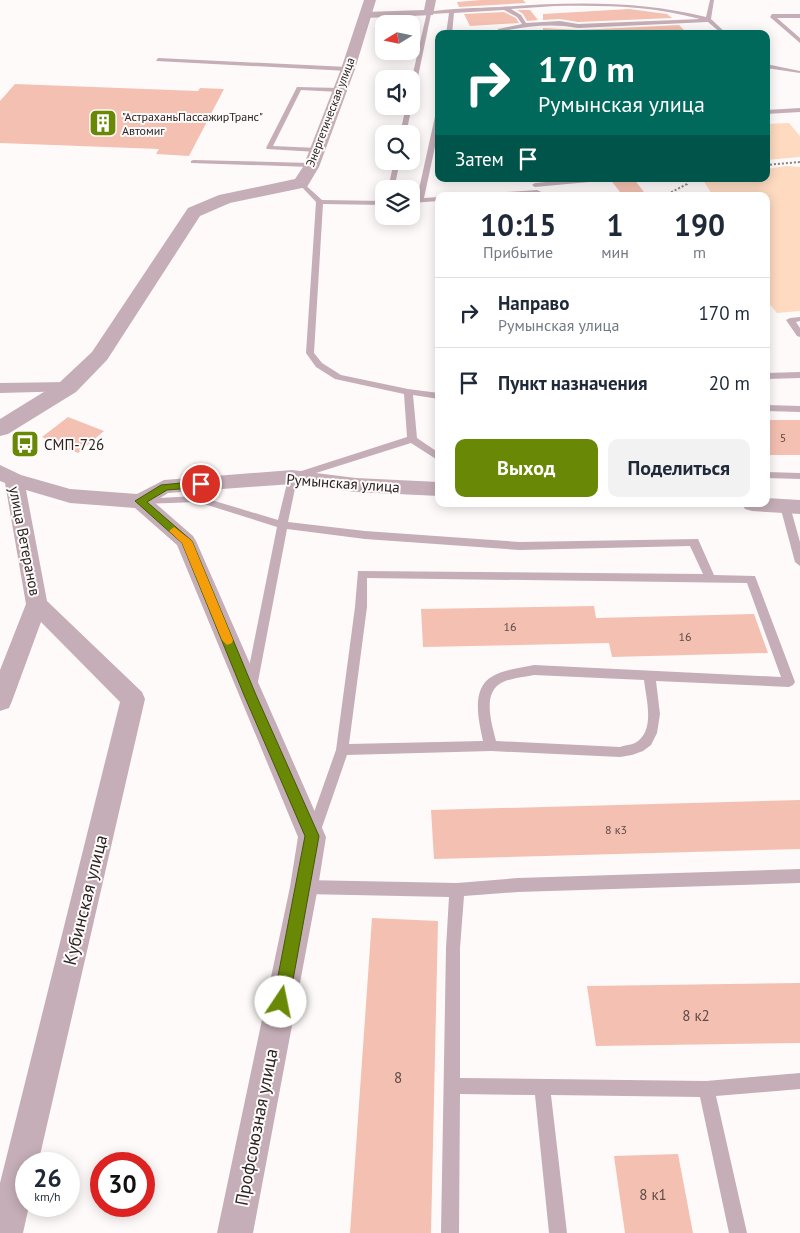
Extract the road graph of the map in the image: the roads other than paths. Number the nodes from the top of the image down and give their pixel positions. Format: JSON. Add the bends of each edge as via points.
{"nodes":[{"id":1,"x":431,"y":0,"type":"edge"},
{"id":2,"x":535,"y":0,"type":"edge"},
{"id":3,"x":712,"y":0,"type":"edge"},
{"id":4,"x":603,"y":1,"type":"edge"},
{"id":5,"x":657,"y":1,"type":"edge"},
{"id":6,"x":650,"y":2,"type":"junction"},
{"id":7,"x":539,"y":6,"type":"junction"},
{"id":8,"x":368,"y":7,"type":"edge"},
{"id":9,"x":505,"y":8,"type":"junction"},
{"id":10,"x":452,"y":11,"type":"junction"},
{"id":11,"x":429,"y":13,"type":"junction"},
{"id":12,"x":800,"y":16,"type":"edge"},
{"id":13,"x":708,"y":20,"type":"junction"},
{"id":14,"x":522,"y":25,"type":"junction"},
{"id":15,"x":450,"y":30,"type":"edge"},
{"id":16,"x":500,"y":30,"type":"edge"},
{"id":17,"x":523,"y":30,"type":"edge"},
{"id":18,"x":720,"y":30,"type":"edge"},
{"id":19,"x":800,"y":41,"type":"edge"},
{"id":20,"x":158,"y":60,"type":"dead end"},
{"id":21,"x":770,"y":67,"type":"edge"},
{"id":22,"x":348,"y":68,"type":"junction"},
{"id":23,"x":417,"y":70,"type":"edge"},
{"id":24,"x":800,"y":72,"type":"edge"},
{"id":25,"x":774,"y":74,"type":"dead end"},
{"id":26,"x":340,"y":90,"type":"junction"},
{"id":27,"x":800,"y":110,"type":"edge"},
{"id":28,"x":770,"y":112,"type":"edge"},
{"id":29,"x":435,"y":131,"type":"edge"},
{"id":30,"x":314,"y":158,"type":"junction"},
{"id":31,"x":193,"y":162,"type":"dead end"},
{"id":32,"x":567,"y":182,"type":"edge"},
{"id":33,"x":301,"y":183,"type":"junction"},
{"id":34,"x":535,"y":185,"type":"edge"},
{"id":35,"x":497,"y":192,"type":"edge"},
{"id":36,"x":435,"y":199,"type":"edge"},
{"id":37,"x":420,"y":201,"type":"joint"},
{"id":38,"x":320,"y":202,"type":"junction"},
{"id":39,"x":375,"y":203,"type":"edge"},
{"id":40,"x":800,"y":319,"type":"edge"},
{"id":41,"x":800,"y":334,"type":"edge"},
{"id":42,"x":800,"y":375,"type":"edge"},
{"id":43,"x":770,"y":376,"type":"edge"},
{"id":44,"x":68,"y":387,"type":"junction"},
{"id":45,"x":0,"y":388,"type":"edge"},
{"id":46,"x":408,"y":392,"type":"junction"},
{"id":47,"x":435,"y":395,"type":"edge"},
{"id":48,"x":770,"y":408,"type":"edge"},
{"id":49,"x":800,"y":409,"type":"edge"},
{"id":50,"x":0,"y":429,"type":"edge"},
{"id":51,"x":412,"y":439,"type":"junction"},
{"id":52,"x":435,"y":455,"type":"edge"},
{"id":53,"x":770,"y":475,"type":"edge"},
{"id":54,"x":7,"y":476,"type":"edge"},
{"id":55,"x":800,"y":476,"type":"edge"},
{"id":56,"x":292,"y":477,"type":"junction"},
{"id":57,"x":435,"y":489,"type":"edge"},
{"id":58,"x":140,"y":501,"type":"junction"},
{"id":59,"x":770,"y":505,"type":"edge"},
{"id":60,"x":792,"y":506,"type":"edge"},
{"id":61,"x":282,"y":525,"type":"junction"},
{"id":62,"x":800,"y":562,"type":"edge"},
{"id":63,"x":710,"y":578,"type":"junction"},
{"id":64,"x":37,"y":604,"type":"junction"},
{"id":65,"x":649,"y":676,"type":"junction"},
{"id":66,"x":250,"y":695,"type":"junction"},
{"id":67,"x":0,"y":701,"type":"edge"},
{"id":68,"x":491,"y":746,"type":"junction"},
{"id":69,"x":342,"y":750,"type":"junction"},
{"id":70,"x":312,"y":836,"type":"junction"},
{"id":71,"x":800,"y":876,"type":"edge"},
{"id":72,"x":304,"y":887,"type":"junction"},
{"id":73,"x":457,"y":890,"type":"junction"},
{"id":74,"x":800,"y":1081,"type":"edge"},
{"id":75,"x":451,"y":1086,"type":"junction"},
{"id":76,"x":542,"y":1088,"type":"junction"},
{"id":77,"x":706,"y":1090,"type":"junction"},
{"id":78,"x":5,"y":1233,"type":"edge"},
{"id":79,"x":235,"y":1233,"type":"edge"},
{"id":80,"x":450,"y":1233,"type":"edge"},
{"id":81,"x":558,"y":1233,"type":"edge"},
{"id":82,"x":738,"y":1233,"type":"edge"}],
"edges":[{"from":1,"to":11,"type":"street"},
{"from":2,"to":7,"type":"lane"},
{"from":3,"to":13,"type":"lane"},
{"from":4,"to":6,"type":"lane"},
{"from":4,"to":7,"type":"lane"},
{"from":5,"to":6,"type":"lane"},
{"from":6,"to":13,"type":"lane"},
{"from":7,"to":9,"type":"lane"},
{"from":8,"to":11,"type":"street"},
{"from":8,"to":22,"type":"street","name":"Энергетическая улица"},
{"from":9,"to":10,"type":"lane"},
{"from":9,"to":14,"type":"lane","via":[[519,16]]},
{"from":10,"to":11,"type":"lane"},
{"from":10,"to":15,"type":"lane"},
{"from":11,"to":23,"type":"lane"},
{"from":12,"to":19,"type":"lane","via":[[772,16]]},
{"from":13,"to":14,"type":"lane","via":[[578,26],[560,23]]},
{"from":13,"to":18,"type":"lane"},
{"from":14,"to":16,"type":"lane"},
{"from":14,"to":17,"type":"lane"},
{"from":20,"to":22,"type":"lane"},
{"from":21,"to":24,"type":"lane"},
{"from":22,"to":26,"type":"street","name":"Энергетическая улица"},
{"from":24,"to":25,"type":"lane"},
{"from":26,"to":30,"type":"street","name":"Энергетическая улица"},
{"from":26,"to":30,"type":"lane","via":[[299,88],[269,148]]},
{"from":27,"to":28,"type":"lane"},
{"from":29,"to":37,"type":"lane"},
{"from":30,"to":31,"type":"lane"},
{"from":30,"to":33,"type":"street","name":"Энергетическая улица"},
{"from":32,"to":34,"type":"lane"},
{"from":33,"to":38,"type":"lane"},
{"from":33,"to":44,"type":"street","name":"Энергетическая улица","via":[[225,199],[194,212],[100,356]]},
{"from":34,"to":35,"type":"lane"},
{"from":36,"to":37,"type":"lane"},
{"from":38,"to":39,"type":"lane"},
{"from":38,"to":46,"type":"lane","via":[[310,353],[319,365],[338,377]]},
{"from":40,"to":41,"type":"lane","via":[[790,320]]},
{"from":42,"to":43,"type":"lane"},
{"from":44,"to":45,"type":"street"},
{"from":44,"to":50,"type":"street","name":"Энергетическая улица"},
{"from":46,"to":47,"type":"lane"},
{"from":46,"to":51,"type":"lane"},
{"from":48,"to":49,"type":"lane"},
{"from":51,"to":52,"type":"lane"},
{"from":51,"to":56,"type":"lane"},
{"from":53,"to":55,"type":"lane"},
{"from":54,"to":58,"type":"street","via":[[70,496]]},
{"from":54,"to":64,"type":"street","name":"улица Ветеранов"},
{"from":56,"to":57,"type":"street","name":"Румынская улица","via":[[356,485]]},
{"from":56,"to":58,"type":"street","name":"Румынская улица","via":[[164,487]]},
{"from":56,"to":61,"type":"lane"},
{"from":58,"to":61,"type":"lane","via":[[198,499]]},
{"from":58,"to":66,"type":"street","via":[[186,541]]},
{"from":59,"to":60,"type":"street"},
{"from":60,"to":62,"type":"lane"},
{"from":61,"to":63,"type":"lane","via":[[365,535],[520,546],[694,542]]},
{"from":61,"to":66,"type":"lane"},
{"from":63,"to":65,"type":"lane","via":[[751,579],[789,682]]},
{"from":63,"to":69,"type":"lane","via":[[362,574],[361,607]]},
{"from":64,"to":67,"type":"street","name":"улица Ветеранов"},
{"from":64,"to":78,"type":"street","name":"Кубинская улица","via":[[133,699]]},
{"from":65,"to":68,"type":"lane","via":[[534,670],[493,682],[486,695],[484,711]]},
{"from":65,"to":68,"type":"lane","via":[[654,724],[640,747],[620,752]]},
{"from":66,"to":70,"type":"street"},
{"from":68,"to":69,"type":"lane"},
{"from":69,"to":70,"type":"lane"},
{"from":70,"to":72,"type":"street","name":"Профсоюзная улица"},
{"from":71,"to":73,"type":"lane","via":[[518,885]]},
{"from":72,"to":73,"type":"lane"},
{"from":72,"to":79,"type":"street","name":"Профсоюзная улица"},
{"from":73,"to":75,"type":"lane","via":[[452,948]]},
{"from":74,"to":77,"type":"lane"},
{"from":75,"to":76,"type":"lane"},
{"from":75,"to":80,"type":"lane"},
{"from":76,"to":77,"type":"lane"},
{"from":76,"to":81,"type":"lane"},
{"from":77,"to":82,"type":"lane"}]}
